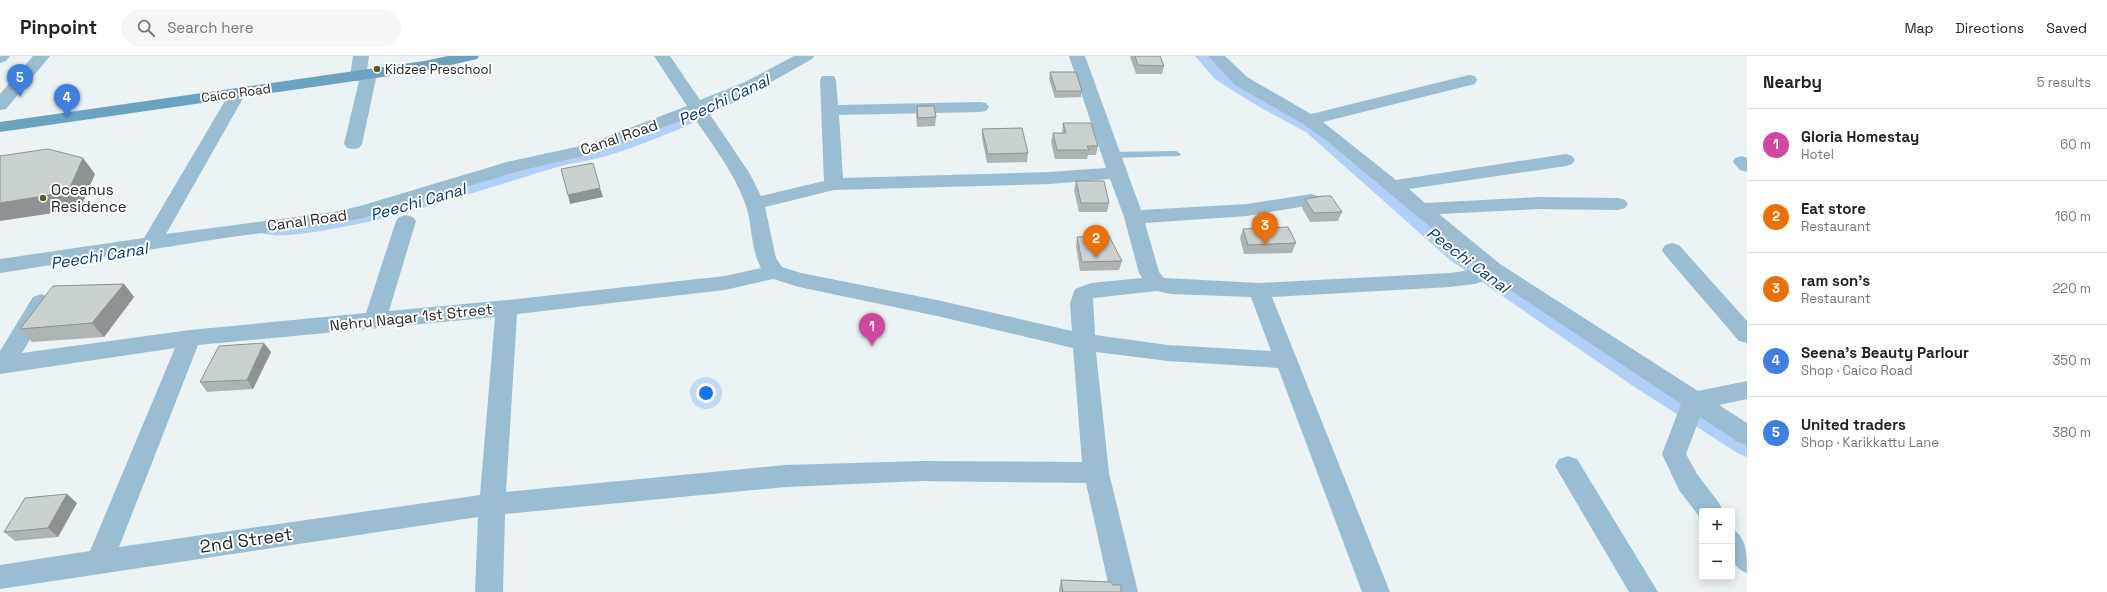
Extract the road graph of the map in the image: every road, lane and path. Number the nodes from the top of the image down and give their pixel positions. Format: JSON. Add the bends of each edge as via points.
{"nodes":[{"id":1,"x":2,"y":56,"type":"edge"},
{"id":2,"x":42,"y":56,"type":"edge"},
{"id":3,"x":361,"y":56,"type":"edge"},
{"id":4,"x":470,"y":56,"type":"edge"},
{"id":5,"x":662,"y":56,"type":"edge"},
{"id":6,"x":806,"y":56,"type":"edge"},
{"id":7,"x":1077,"y":56,"type":"edge"},
{"id":8,"x":1216,"y":56,"type":"edge"},
{"id":9,"x":0,"y":58,"type":"edge"},
{"id":10,"x":364,"y":75,"type":"junction"},
{"id":11,"x":828,"y":80,"type":"dead end"},
{"id":12,"x":1469,"y":80,"type":"dead end"},
{"id":13,"x":238,"y":93,"type":"junction"},
{"id":14,"x":0,"y":105,"type":"edge"},
{"id":15,"x":980,"y":107,"type":"dead end"},
{"id":16,"x":830,"y":110,"type":"junction"},
{"id":17,"x":699,"y":113,"type":"junction"},
{"id":18,"x":1309,"y":120,"type":"junction"},
{"id":19,"x":0,"y":127,"type":"edge"},
{"id":20,"x":353,"y":144,"type":"dead end"},
{"id":21,"x":1176,"y":154,"type":"dead end"},
{"id":22,"x":1566,"y":160,"type":"dead end"},
{"id":23,"x":1114,"y":164,"type":"junction"},
{"id":24,"x":834,"y":184,"type":"junction"},
{"id":25,"x":1393,"y":186,"type":"junction"},
{"id":26,"x":1311,"y":200,"type":"edge"},
{"id":27,"x":755,"y":204,"type":"junction"},
{"id":28,"x":1618,"y":204,"type":"dead end"},
{"id":29,"x":1422,"y":209,"type":"junction"},
{"id":30,"x":1134,"y":217,"type":"junction"},
{"id":31,"x":406,"y":221,"type":"dead end"},
{"id":32,"x":151,"y":242,"type":"junction"},
{"id":33,"x":1672,"y":250,"type":"dead end"},
{"id":34,"x":0,"y":266,"type":"edge"},
{"id":35,"x":774,"y":272,"type":"junction"},
{"id":36,"x":1486,"y":273,"type":"junction"},
{"id":37,"x":1157,"y":284,"type":"junction"},
{"id":38,"x":1259,"y":290,"type":"junction"},
{"id":39,"x":41,"y":302,"type":"edge"},
{"id":40,"x":507,"y":308,"type":"junction"},
{"id":41,"x":375,"y":321,"type":"junction"},
{"id":42,"x":1747,"y":336,"type":"edge"},
{"id":43,"x":190,"y":338,"type":"junction"},
{"id":44,"x":1084,"y":342,"type":"junction"},
{"id":45,"x":1286,"y":360,"type":"junction"},
{"id":46,"x":2,"y":364,"type":"edge"},
{"id":47,"x":1747,"y":390,"type":"edge"},
{"id":48,"x":1694,"y":401,"type":"junction"},
{"id":49,"x":1747,"y":435,"type":"edge"},
{"id":50,"x":1568,"y":466,"type":"dead end"},
{"id":51,"x":1096,"y":473,"type":"junction"},
{"id":52,"x":492,"y":504,"type":"junction"},
{"id":53,"x":1708,"y":508,"type":"edge"},
{"id":54,"x":1734,"y":544,"type":"edge"},
{"id":55,"x":100,"y":561,"type":"junction"},
{"id":56,"x":1747,"y":561,"type":"edge"},
{"id":57,"x":0,"y":577,"type":"edge"},
{"id":58,"x":489,"y":592,"type":"edge"},
{"id":59,"x":1124,"y":592,"type":"edge"},
{"id":60,"x":1376,"y":592,"type":"edge"},
{"id":61,"x":1644,"y":592,"type":"edge"}],
"edges":[{"from":1,"to":9,"type":"street"},
{"from":2,"to":14,"type":"street"},
{"from":3,"to":10,"type":"street"},
{"from":4,"to":10,"type":"street","name":"Caico Road"},
{"from":5,"to":17,"type":"street"},
{"from":6,"to":17,"type":"street","name":"Canal Road"},
{"from":7,"to":23,"type":"street"},
{"from":8,"to":18,"type":"street","via":[[1241,81]]},
{"from":10,"to":13,"type":"street","name":"Caico Road"},
{"from":10,"to":20,"type":"street"},
{"from":11,"to":16,"type":"street"},
{"from":12,"to":18,"type":"street"},
{"from":13,"to":19,"type":"street","name":"Caico Road"},
{"from":13,"to":32,"type":"street"},
{"from":15,"to":16,"type":"street"},
{"from":16,"to":24,"type":"street"},
{"from":17,"to":27,"type":"street","via":[[741,174]]},
{"from":17,"to":32,"type":"street","name":"Canal Road","via":[[590,149],[514,166],[363,212]]},
{"from":18,"to":25,"type":"street"},
{"from":21,"to":23,"type":"lane"},
{"from":22,"to":25,"type":"street"},
{"from":23,"to":24,"type":"street","via":[[1050,178]]},
{"from":23,"to":30,"type":"street"},
{"from":24,"to":27,"type":"street"},
{"from":25,"to":29,"type":"street"},
{"from":26,"to":30,"type":"street","via":[[1247,210]]},
{"from":27,"to":35,"type":"street","via":[[766,258]]},
{"from":28,"to":29,"type":"street","via":[[1539,203]]},
{"from":29,"to":36,"type":"street"},
{"from":30,"to":37,"type":"street","via":[[1149,273]]},
{"from":31,"to":41,"type":"street"},
{"from":32,"to":34,"type":"street","name":"Canal Road"},
{"from":33,"to":42,"type":"street"},
{"from":35,"to":40,"type":"street","via":[[725,283]]},
{"from":35,"to":44,"type":"street","via":[[799,280]]},
{"from":36,"to":38,"type":"street","via":[[1450,280]]},
{"from":36,"to":48,"type":"street"},
{"from":37,"to":38,"type":"street","via":[[1171,287]]},
{"from":37,"to":44,"type":"street","via":[[1091,290],[1083,294]]},
{"from":38,"to":45,"type":"street"},
{"from":39,"to":46,"type":"street"},
{"from":40,"to":41,"type":"street","name":"Nehru Nagar 1st Street"},
{"from":40,"to":52,"type":"street","name":"Nehru Nagar 1st Street"},
{"from":41,"to":43,"type":"street","name":"Nehru Nagar 1st Street"},
{"from":43,"to":46,"type":"street","name":"Nehru Nagar 1st Street"},
{"from":43,"to":55,"type":"street"},
{"from":44,"to":45,"type":"street","via":[[1168,353]]},
{"from":44,"to":51,"type":"street"},
{"from":45,"to":60,"type":"street"},
{"from":47,"to":48,"type":"street"},
{"from":48,"to":49,"type":"street"},
{"from":48,"to":53,"type":"street","via":[[1674,454],[1688,482]]},
{"from":50,"to":61,"type":"street"},
{"from":51,"to":52,"type":"street","name":"2nd Street","via":[[921,472],[786,476]]},
{"from":51,"to":59,"type":"street"},
{"from":52,"to":55,"type":"street","name":"2nd Street"},
{"from":52,"to":58,"type":"street","name":"Nehru Nagar 1st Street"},
{"from":54,"to":56,"type":"street"},
{"from":55,"to":57,"type":"street","name":"2nd Street"}]}
